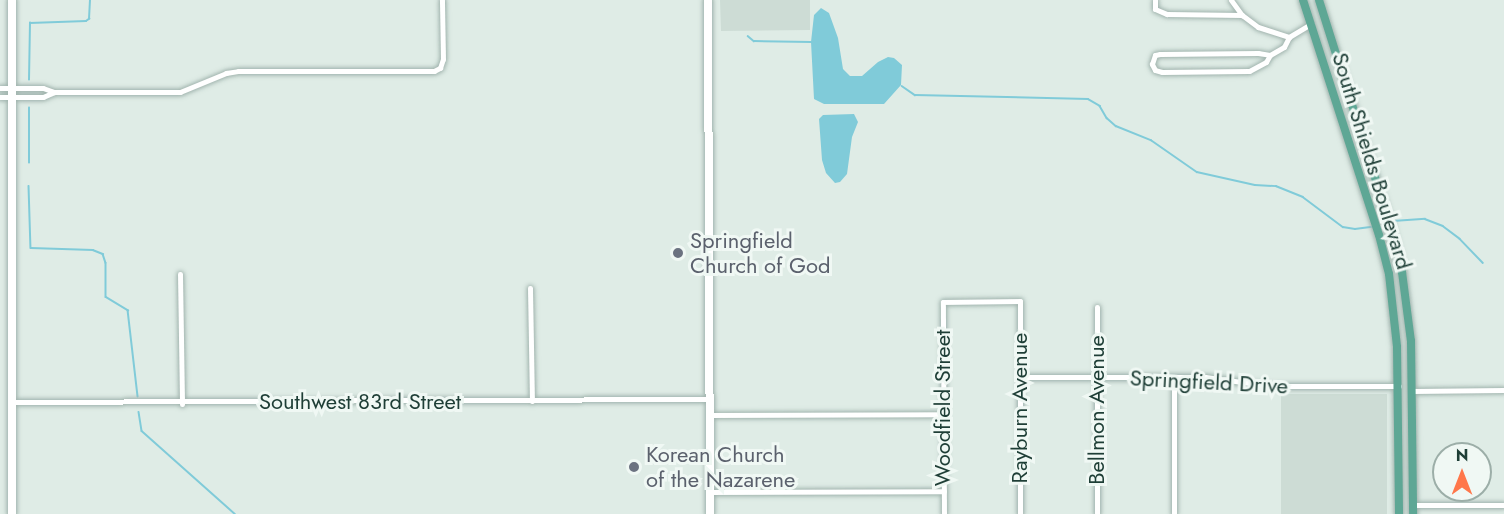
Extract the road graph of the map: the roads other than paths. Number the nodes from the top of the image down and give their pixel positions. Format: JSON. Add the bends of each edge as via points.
{"nodes":[{"id":1,"x":12,"y":0,"type":"edge"},
{"id":2,"x":442,"y":0,"type":"edge"},
{"id":3,"x":708,"y":0,"type":"edge"},
{"id":4,"x":1155,"y":0,"type":"edge"},
{"id":5,"x":1231,"y":0,"type":"edge"},
{"id":6,"x":1303,"y":0,"type":"edge"},
{"id":7,"x":1319,"y":0,"type":"edge"},
{"id":8,"x":1242,"y":15,"type":"junction"},
{"id":9,"x":1311,"y":24,"type":"junction"},
{"id":10,"x":1288,"y":37,"type":"junction"},
{"id":11,"x":1270,"y":55,"type":"junction"},
{"id":12,"x":0,"y":88,"type":"edge"},
{"id":13,"x":11,"y":88,"type":"junction"},
{"id":14,"x":54,"y":92,"type":"junction"},
{"id":15,"x":0,"y":97,"type":"edge"},
{"id":16,"x":11,"y":97,"type":"junction"},
{"id":17,"x":1368,"y":156,"type":"junction"},
{"id":18,"x":1355,"y":160,"type":"junction"},
{"id":19,"x":180,"y":274,"type":"dead end"},
{"id":20,"x":530,"y":288,"type":"dead end"},
{"id":21,"x":1020,"y":302,"type":"joint"},
{"id":22,"x":1097,"y":307,"type":"dead end"},
{"id":23,"x":1020,"y":377,"type":"junction"},
{"id":24,"x":1097,"y":377,"type":"junction"},
{"id":25,"x":1174,"y":377,"type":"junction"},
{"id":26,"x":1398,"y":386,"type":"junction"},
{"id":27,"x":1504,"y":390,"type":"edge"},
{"id":28,"x":1412,"y":391,"type":"junction"},
{"id":29,"x":709,"y":399,"type":"junction"},
{"id":30,"x":532,"y":401,"type":"junction"},
{"id":31,"x":11,"y":402,"type":"junction"},
{"id":32,"x":182,"y":404,"type":"junction"},
{"id":33,"x":944,"y":414,"type":"junction"},
{"id":34,"x":709,"y":415,"type":"junction"},
{"id":35,"x":944,"y":491,"type":"junction"},
{"id":36,"x":710,"y":492,"type":"junction"},
{"id":37,"x":1504,"y":505,"type":"edge"},
{"id":38,"x":1413,"y":510,"type":"edge"},
{"id":39,"x":12,"y":514,"type":"edge"},
{"id":40,"x":710,"y":514,"type":"edge"},
{"id":41,"x":944,"y":514,"type":"edge"},
{"id":42,"x":1020,"y":514,"type":"edge"},
{"id":43,"x":1097,"y":514,"type":"edge"},
{"id":44,"x":1174,"y":514,"type":"edge"},
{"id":45,"x":1399,"y":514,"type":"edge"}],
"edges":[{"from":1,"to":13,"type":"main road"},
{"from":2,"to":14,"type":"street","via":[[443,59],[434,72],[238,71],[180,92]]},
{"from":3,"to":29,"type":"main road"},
{"from":4,"to":8,"type":"street","via":[[1155,9],[1167,14]]},
{"from":5,"to":8,"type":"street"},
{"from":6,"to":9,"type":"main road","name":"South Shields Boulevard"},
{"from":7,"to":17,"type":"main road","name":"South Shields Boulevard"},
{"from":8,"to":10,"type":"street","via":[[1258,27]]},
{"from":9,"to":10,"type":"street"},
{"from":9,"to":18,"type":"main road","name":"South Shields Boulevard"},
{"from":10,"to":11,"type":"street","via":[[1284,47]]},
{"from":11,"to":11,"type":"street","via":[[1160,54],[1155,55],[1152,64],[1162,72],[1249,71],[1266,62]]},
{"from":12,"to":13,"type":"street"},
{"from":13,"to":14,"type":"street"},
{"from":13,"to":16,"type":"main road"},
{"from":14,"to":16,"type":"street","via":[[43,97]]},
{"from":15,"to":16,"type":"street"},
{"from":16,"to":31,"type":"main road"},
{"from":17,"to":18,"type":"main road"},
{"from":17,"to":28,"type":"main road","name":"South Shields Boulevard","via":[[1402,272],[1410,330]]},
{"from":18,"to":26,"type":"main road","name":"South Shields Boulevard","via":[[1389,274]]},
{"from":19,"to":32,"type":"street"},
{"from":20,"to":30,"type":"street"},
{"from":21,"to":23,"type":"street","name":"Rayburn Avenue"},
{"from":21,"to":33,"type":"street","name":"Woodfield Street","via":[[943,302]]},
{"from":22,"to":24,"type":"street","name":"Bellmon Avenue"},
{"from":23,"to":24,"type":"street","name":"Springfield Drive"},
{"from":23,"to":42,"type":"street","name":"Rayburn Avenue"},
{"from":24,"to":25,"type":"street","name":"Springfield Drive"},
{"from":24,"to":43,"type":"street","name":"Bellmon Avenue"},
{"from":25,"to":26,"type":"street","name":"Springfield Drive","via":[[1229,378],[1282,386]]},
{"from":25,"to":44,"type":"street"},
{"from":26,"to":28,"type":"main road"},
{"from":26,"to":45,"type":"main road","name":"South Shields Boulevard"},
{"from":27,"to":28,"type":"street"},
{"from":28,"to":38,"type":"main road","name":"South Shields Boulevard"},
{"from":29,"to":30,"type":"street","name":"Southwest 83rd Street"},
{"from":29,"to":34,"type":"main road"},
{"from":30,"to":32,"type":"street","name":"Southwest 83rd Street"},
{"from":31,"to":32,"type":"street","name":"Southwest 83rd Street"},
{"from":31,"to":39,"type":"main road"},
{"from":33,"to":34,"type":"street"},
{"from":33,"to":35,"type":"street","name":"Woodfield Street"},
{"from":34,"to":36,"type":"main road"},
{"from":35,"to":36,"type":"street"},
{"from":35,"to":41,"type":"street","name":"Woodfield Street"},
{"from":36,"to":40,"type":"main road"},
{"from":37,"to":38,"type":"street"}]}
